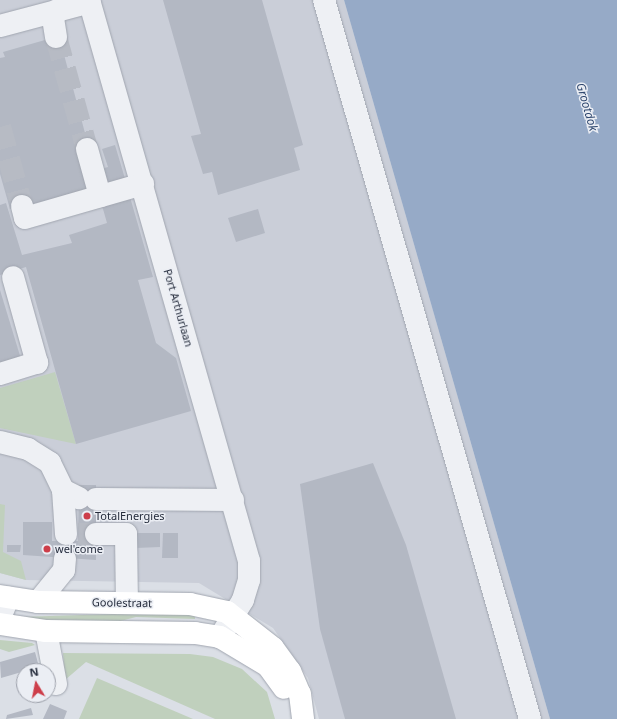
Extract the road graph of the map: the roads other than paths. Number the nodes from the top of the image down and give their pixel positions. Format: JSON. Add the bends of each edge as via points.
{"nodes":[{"id":1,"x":324,"y":0,"type":"edge"},
{"id":2,"x":90,"y":1,"type":"edge"},
{"id":3,"x":56,"y":11,"type":"junction"},
{"id":4,"x":0,"y":26,"type":"edge"},
{"id":5,"x":56,"y":37,"type":"tunnel mouth"},
{"id":6,"x":87,"y":149,"type":"tunnel mouth"},
{"id":7,"x":143,"y":184,"type":"junction"},
{"id":8,"x":100,"y":196,"type":"junction"},
{"id":9,"x":22,"y":206,"type":"tunnel mouth"},
{"id":10,"x":13,"y":277,"type":"dead end"},
{"id":11,"x":0,"y":374,"type":"edge"},
{"id":12,"x":0,"y":442,"type":"edge"},
{"id":13,"x":79,"y":496,"type":"junction"},
{"id":14,"x":233,"y":500,"type":"junction"},
{"id":15,"x":74,"y":540,"type":"junction"},
{"id":16,"x":4,"y":597,"type":"edge"},
{"id":17,"x":38,"y":602,"type":"junction"},
{"id":18,"x":127,"y":603,"type":"junction"},
{"id":19,"x":235,"y":616,"type":"junction"},
{"id":20,"x":0,"y":618,"type":"edge"},
{"id":21,"x":0,"y":624,"type":"edge"},
{"id":22,"x":46,"y":631,"type":"junction"},
{"id":23,"x":220,"y":637,"type":"junction"},
{"id":24,"x":52,"y":663,"type":"edge"},
{"id":25,"x":303,"y":718,"type":"edge"},
{"id":26,"x":530,"y":719,"type":"edge"}],
"edges":[{"from":1,"to":26,"type":"street"},
{"from":2,"to":3,"type":"street"},
{"from":2,"to":7,"type":"street","name":"Port Arthurlaan"},
{"from":3,"to":4,"type":"street"},
{"from":3,"to":5,"type":"street","via":[[53,19]]},
{"from":6,"to":8,"type":"street"},
{"from":7,"to":8,"type":"street"},
{"from":7,"to":14,"type":"street","name":"Port Arthurlaan"},
{"from":8,"to":9,"type":"street","via":[[25,218]]},
{"from":10,"to":11,"type":"street","via":[[37,363]]},
{"from":12,"to":13,"type":"street","via":[[28,449],[50,463]]},
{"from":13,"to":14,"type":"street"},
{"from":13,"to":15,"type":"street"},
{"from":14,"to":19,"type":"street","name":"Port Arthurlaan","via":[[249,561],[249,580]]},
{"from":15,"to":17,"type":"street","via":[[64,570]]},
{"from":15,"to":18,"type":"street","via":[[126,534]]},
{"from":16,"to":17,"type":"main road","name":"Goolestraat"},
{"from":16,"to":20,"type":"street"},
{"from":17,"to":18,"type":"main road","name":"Goolestraat"},
{"from":18,"to":19,"type":"main road","name":"Goolestraat","via":[[190,604]]},
{"from":19,"to":23,"type":"street","name":"Port Arthurlaan"},
{"from":19,"to":25,"type":"main road","via":[[273,648],[290,671],[300,694]]},
{"from":21,"to":22,"type":"main road"},
{"from":22,"to":23,"type":"main road","via":[[195,633]]},
{"from":22,"to":24,"type":"street"},
{"from":23,"to":25,"type":"main road","via":[[268,666]]}]}
